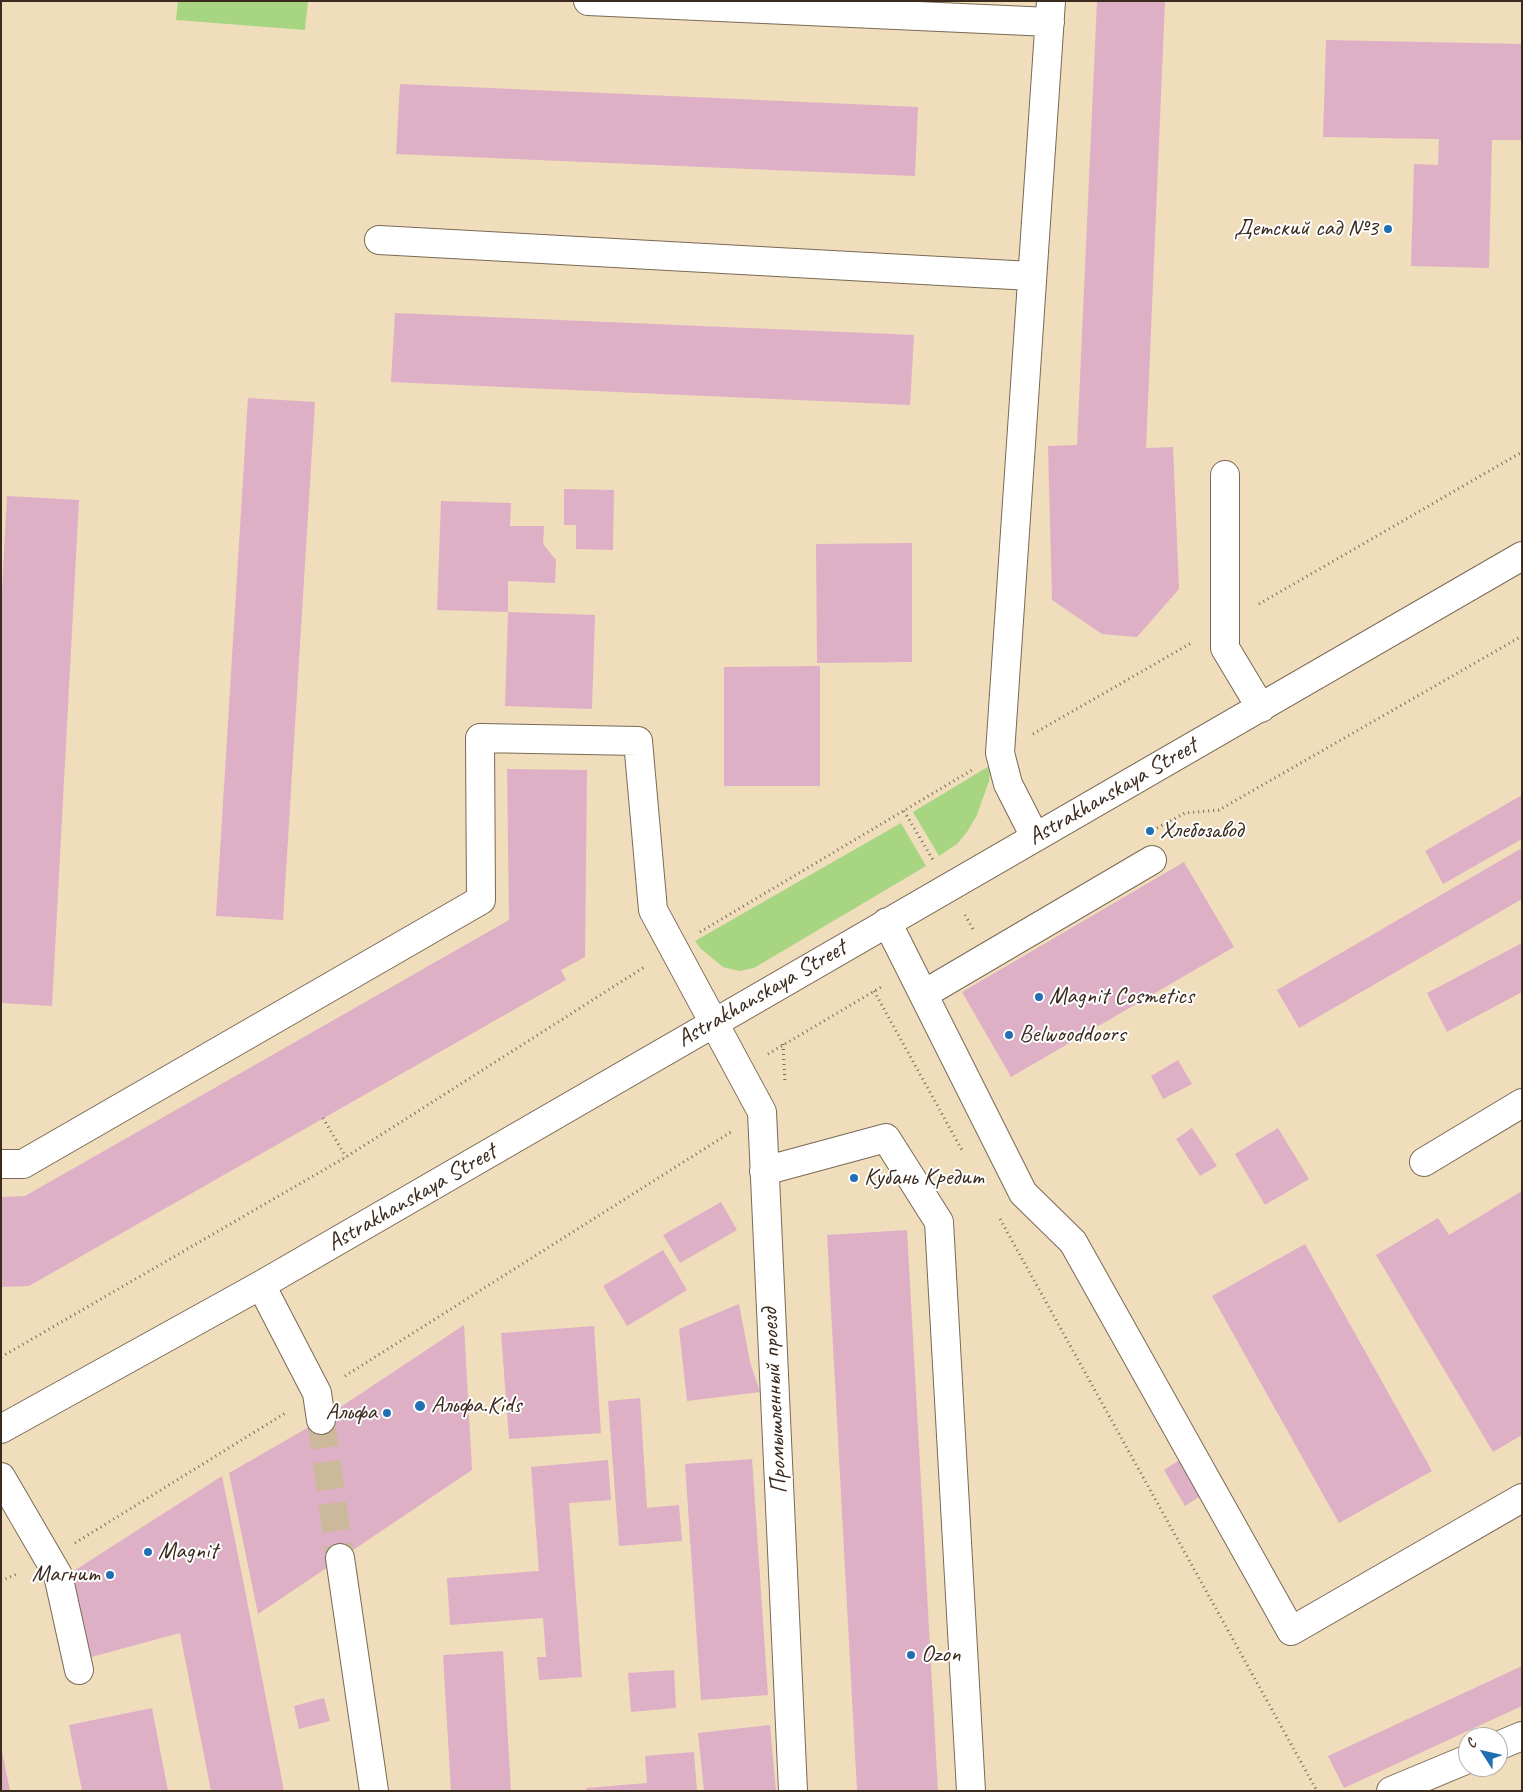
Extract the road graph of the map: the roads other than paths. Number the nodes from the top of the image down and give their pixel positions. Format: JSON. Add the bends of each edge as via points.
{"nodes":[{"id":1,"x":588,"y":1,"type":"edge"},
{"id":2,"x":1050,"y":12,"type":"edge"},
{"id":3,"x":379,"y":240,"type":"dead end"},
{"id":4,"x":1031,"y":276,"type":"junction"},
{"id":5,"x":1225,"y":474,"type":"dead end"},
{"id":6,"x":1522,"y":556,"type":"edge"},
{"id":7,"x":1261,"y":708,"type":"junction"},
{"id":8,"x":1035,"y":837,"type":"junction"},
{"id":9,"x":1152,"y":860,"type":"dead end"},
{"id":10,"x":887,"y":922,"type":"junction"},
{"id":11,"x":924,"y":994,"type":"junction"},
{"id":12,"x":713,"y":1023,"type":"junction"},
{"id":13,"x":1522,"y":1103,"type":"edge"},
{"id":14,"x":1424,"y":1162,"type":"dead end"},
{"id":15,"x":1,"y":1164,"type":"edge"},
{"id":16,"x":764,"y":1171,"type":"junction"},
{"id":17,"x":262,"y":1285,"type":"junction"},
{"id":18,"x":319,"y":1407,"type":"tunnel mouth"},
{"id":19,"x":1,"y":1429,"type":"edge"},
{"id":20,"x":1,"y":1477,"type":"edge"},
{"id":21,"x":1522,"y":1498,"type":"edge"},
{"id":22,"x":340,"y":1558,"type":"tunnel mouth"},
{"id":23,"x":79,"y":1670,"type":"dead end"},
{"id":24,"x":1522,"y":1736,"type":"edge"},
{"id":25,"x":1508,"y":1742,"type":"edge"},
{"id":26,"x":1458,"y":1763,"type":"edge"},
{"id":27,"x":374,"y":1791,"type":"edge"},
{"id":28,"x":793,"y":1791,"type":"edge"},
{"id":29,"x":971,"y":1791,"type":"edge"},
{"id":30,"x":1391,"y":1791,"type":"edge"}],
"edges":[{"from":1,"to":2,"type":"street"},
{"from":2,"to":4,"type":"street"},
{"from":3,"to":4,"type":"street"},
{"from":4,"to":8,"type":"street","via":[[1000,753],[1008,784]]},
{"from":5,"to":7,"type":"street","via":[[1225,648]]},
{"from":6,"to":7,"type":"street","name":"Astrakhanskaya Street"},
{"from":7,"to":8,"type":"street","name":"Astrakhanskaya Street"},
{"from":8,"to":10,"type":"street","name":"Astrakhanskaya Street"},
{"from":9,"to":11,"type":"street"},
{"from":10,"to":11,"type":"street"},
{"from":10,"to":12,"type":"street","name":"Astrakhanskaya Street"},
{"from":11,"to":21,"type":"street","via":[[1023,1194],[1073,1242],[1291,1631]]},
{"from":12,"to":15,"type":"street","name":"Промышленный проезд","via":[[653,910],[638,741],[480,738],[482,900],[23,1164]]},
{"from":12,"to":16,"type":"street","name":"Промышленный проезд","via":[[762,1112]]},
{"from":12,"to":17,"type":"street","name":"Astrakhanskaya Street"},
{"from":13,"to":14,"type":"street"},
{"from":16,"to":28,"type":"street","name":"Промышленный проезд"},
{"from":16,"to":29,"type":"street","via":[[886,1138],[938,1222]]},
{"from":17,"to":18,"type":"street"},
{"from":17,"to":19,"type":"street","name":"Astrakhanskaya Street"},
{"from":20,"to":23,"type":"street","via":[[58,1575]]},
{"from":22,"to":27,"type":"street"},
{"from":24,"to":25,"type":"street"},
{"from":26,"to":30,"type":"street"}]}
